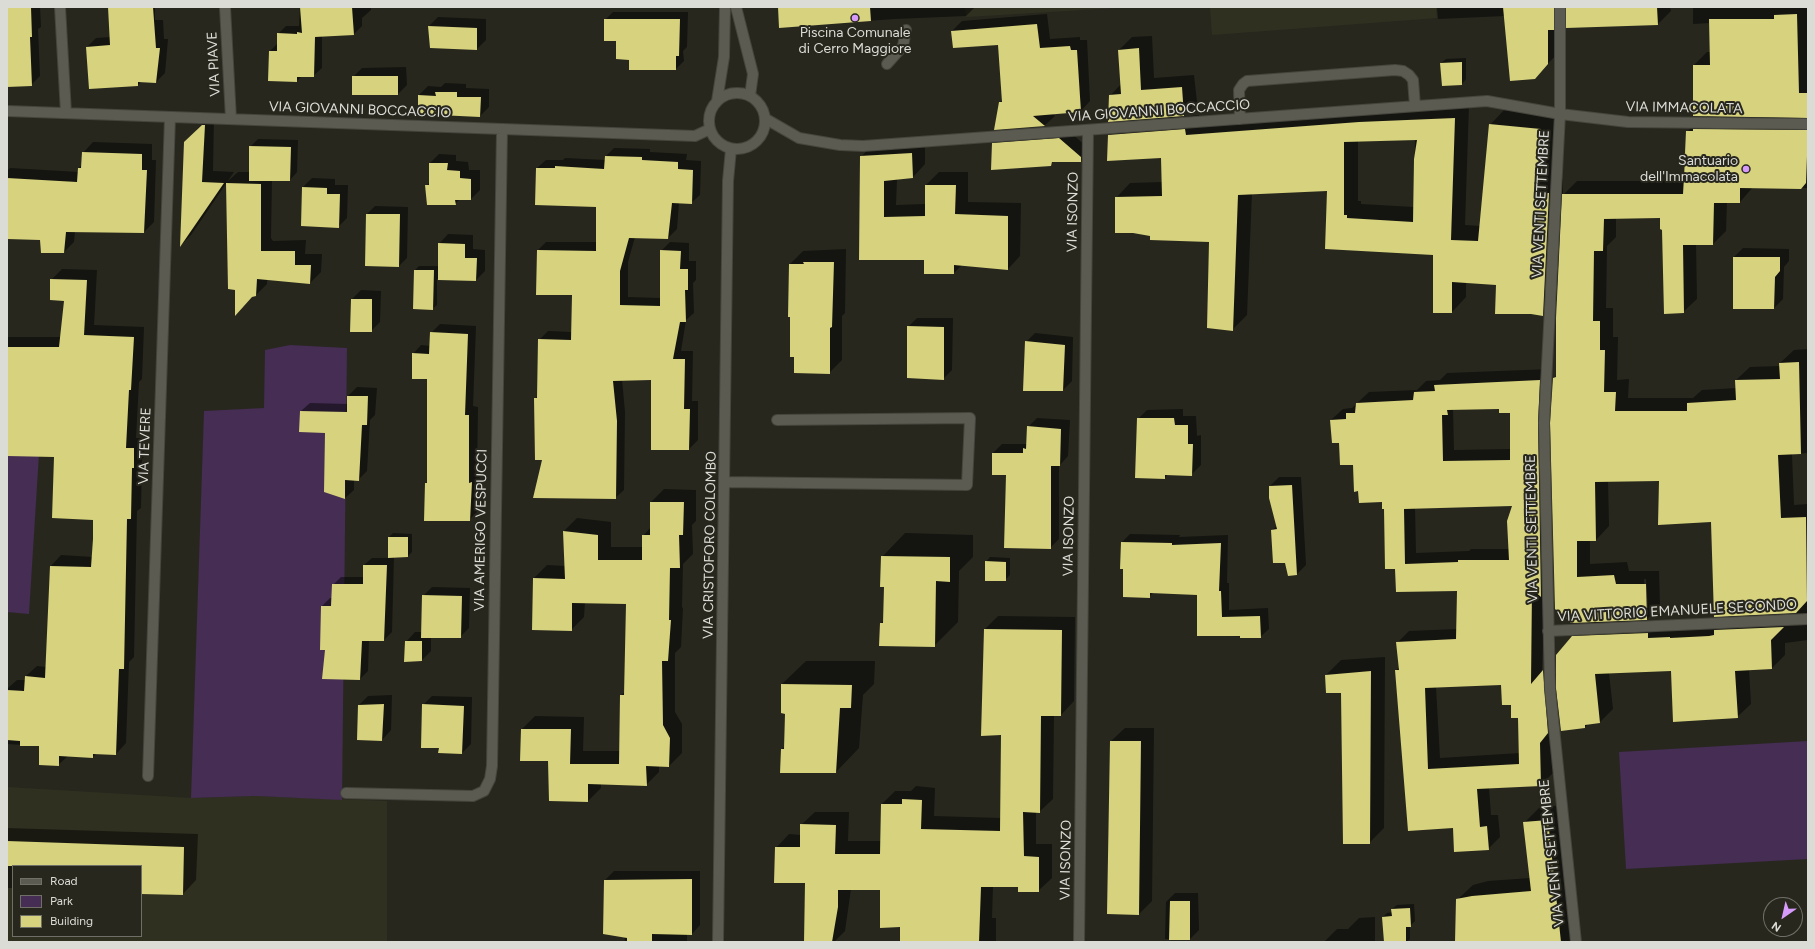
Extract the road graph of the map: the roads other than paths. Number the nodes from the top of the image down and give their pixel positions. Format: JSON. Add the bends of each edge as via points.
{"nodes":[{"id":1,"x":60,"y":7,"type":"edge"},
{"id":2,"x":225,"y":7,"type":"edge"},
{"id":3,"x":725,"y":7,"type":"edge"},
{"id":4,"x":736,"y":7,"type":"edge"},
{"id":5,"x":1560,"y":7,"type":"edge"},
{"id":6,"x":906,"y":30,"type":"dead end"},
{"id":7,"x":887,"y":64,"type":"dead end"},
{"id":8,"x":750,"y":96,"type":"junction"},
{"id":9,"x":717,"y":101,"type":"junction"},
{"id":10,"x":1415,"y":106,"type":"junction"},
{"id":11,"x":7,"y":111,"type":"edge"},
{"id":12,"x":66,"y":113,"type":"junction"},
{"id":13,"x":1560,"y":114,"type":"junction"},
{"id":14,"x":170,"y":117,"type":"junction"},
{"id":15,"x":766,"y":118,"type":"junction"},
{"id":16,"x":231,"y":119,"type":"junction"},
{"id":17,"x":1240,"y":119,"type":"junction"},
{"id":18,"x":1808,"y":124,"type":"edge"},
{"id":19,"x":710,"y":129,"type":"junction"},
{"id":20,"x":502,"y":130,"type":"junction"},
{"id":21,"x":1088,"y":130,"type":"junction"},
{"id":22,"x":730,"y":149,"type":"junction"},
{"id":23,"x":777,"y":420,"type":"dead end"},
{"id":24,"x":725,"y":482,"type":"junction"},
{"id":25,"x":1808,"y":619,"type":"edge"},
{"id":26,"x":1548,"y":631,"type":"junction"},
{"id":27,"x":148,"y":776,"type":"dead end"},
{"id":28,"x":346,"y":793,"type":"dead end"},
{"id":29,"x":718,"y":942,"type":"edge"},
{"id":30,"x":1079,"y":942,"type":"edge"},
{"id":31,"x":1576,"y":942,"type":"edge"}],
"edges":[{"from":1,"to":12,"type":"street"},
{"from":2,"to":16,"type":"street","name":"VIA PIAVE"},
{"from":3,"to":9,"type":"street","via":[[724,57]]},
{"from":4,"to":8,"type":"street","via":[[753,74]]},
{"from":5,"to":13,"type":"street","name":"VIA VENTI SETTEMBRE"},
{"from":6,"to":7,"type":"street","via":[[903,46]]},
{"from":8,"to":9,"type":"street","via":[[733,93]]},
{"from":8,"to":15,"type":"street","via":[[758,101]]},
{"from":9,"to":19,"type":"street","via":[[710,114]]},
{"from":10,"to":13,"type":"street","name":"VIA GIOVANNI BOCCACCIO","via":[[1487,101]]},
{"from":10,"to":17,"type":"street","name":"VIA GIOVANNI BOCCACCIO"},
{"from":10,"to":17,"type":"street","via":[[1414,88],[1409,75],[1395,70],[1247,81],[1240,90]]},
{"from":11,"to":12,"type":"street","name":"VIA GIOVANNI BOCCACCIO"},
{"from":12,"to":14,"type":"street","name":"VIA GIOVANNI BOCCACCIO"},
{"from":13,"to":18,"type":"street","name":"VIA IMMACOLATA","via":[[1628,122]]},
{"from":13,"to":26,"type":"street","name":"VIA VENTI SETTEMBRE","via":[[1544,423]]},
{"from":14,"to":16,"type":"street","name":"VIA GIOVANNI BOCCACCIO"},
{"from":14,"to":27,"type":"street","name":"VIA TEVERE"},
{"from":15,"to":21,"type":"street","name":"VIA GIOVANNI BOCCACCIO","via":[[799,138],[863,146]]},
{"from":15,"to":22,"type":"street","via":[[762,136],[756,143],[740,150]]},
{"from":16,"to":20,"type":"street","name":"VIA GIOVANNI BOCCACCIO"},
{"from":17,"to":21,"type":"street","name":"VIA GIOVANNI BOCCACCIO"},
{"from":19,"to":20,"type":"street","name":"VIA GIOVANNI BOCCACCIO","via":[[695,136]]},
{"from":19,"to":22,"type":"street","via":[[717,142]]},
{"from":20,"to":28,"type":"street","name":"VIA AMERIGO VESPUCCI","via":[[490,779],[484,791],[473,796]]},
{"from":21,"to":30,"type":"street","name":"VIA ISONZO"},
{"from":22,"to":24,"type":"street","name":"VIA CRISTOFORO COLOMBO"},
{"from":23,"to":24,"type":"street","via":[[970,418],[967,486]]},
{"from":24,"to":29,"type":"street","name":"VIA CRISTOFORO COLOMBO"},
{"from":25,"to":26,"type":"street","name":"VIA VITTORIO EMANUELE SECONDO"},
{"from":26,"to":31,"type":"street","name":"VIA VENTI SETTEMBRE","via":[[1550,689]]}]}
